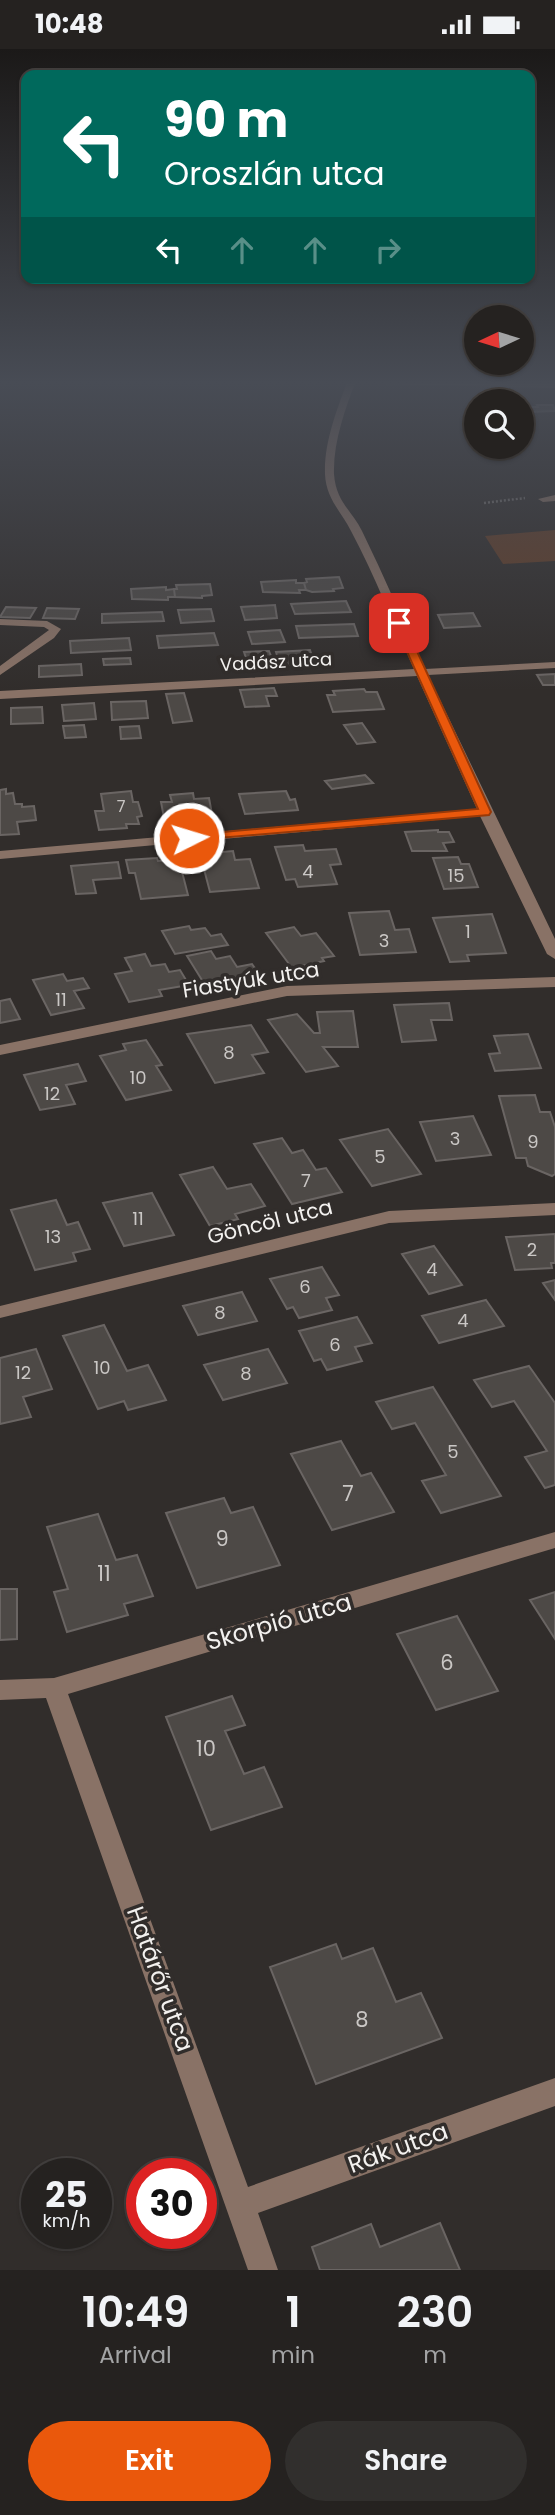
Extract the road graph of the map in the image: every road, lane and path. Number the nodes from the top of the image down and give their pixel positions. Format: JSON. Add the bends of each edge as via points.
{"nodes":[{"id":1,"x":333,"y":484,"type":"edge"},
{"id":2,"x":555,"y":498,"type":"edge"},
{"id":3,"x":543,"y":499,"type":"joint"},
{"id":4,"x":484,"y":503,"type":"dead end"},
{"id":5,"x":0,"y":622,"type":"edge"},
{"id":6,"x":555,"y":665,"type":"edge"},
{"id":7,"x":0,"y":671,"type":"edge"},
{"id":8,"x":421,"y":671,"type":"junction"},
{"id":9,"x":0,"y":695,"type":"edge"},
{"id":10,"x":485,"y":812,"type":"junction"},
{"id":11,"x":0,"y":855,"type":"edge"},
{"id":12,"x":555,"y":954,"type":"edge"},
{"id":13,"x":555,"y":982,"type":"edge"},
{"id":14,"x":0,"y":1050,"type":"edge"},
{"id":15,"x":555,"y":1209,"type":"edge"},
{"id":16,"x":0,"y":1312,"type":"edge"},
{"id":17,"x":555,"y":1540,"type":"edge"},
{"id":18,"x":54,"y":1688,"type":"junction"},
{"id":19,"x":0,"y":1690,"type":"edge"},
{"id":20,"x":555,"y":2092,"type":"edge"},
{"id":21,"x":242,"y":2204,"type":"junction"},
{"id":22,"x":263,"y":2270,"type":"edge"}],
"edges":[{"from":1,"to":8,"type":"street","via":[[335,500],[355,528]]},
{"from":2,"to":3,"type":"street"},
{"from":3,"to":4,"type":"path"},
{"from":5,"to":7,"type":"street","via":[[47,624],[55,629]]},
{"from":6,"to":8,"type":"street","name":"Vadász utca"},
{"from":8,"to":9,"type":"street","name":"Vadász utca"},
{"from":8,"to":10,"type":"street"},
{"from":10,"to":11,"type":"street"},
{"from":10,"to":12,"type":"street"},
{"from":13,"to":14,"type":"street","name":"Fiastyúk utca","via":[[287,991]]},
{"from":15,"to":16,"type":"street","name":"Göncöl utca","via":[[388,1217]]},
{"from":17,"to":18,"type":"street","name":"Skorpió utca"},
{"from":18,"to":19,"type":"street","name":"Skorpió utca"},
{"from":18,"to":21,"type":"street","name":"Határőr utca"},
{"from":20,"to":21,"type":"street","name":"Rák utca"},
{"from":21,"to":22,"type":"street","name":"Határőr utca"}]}
